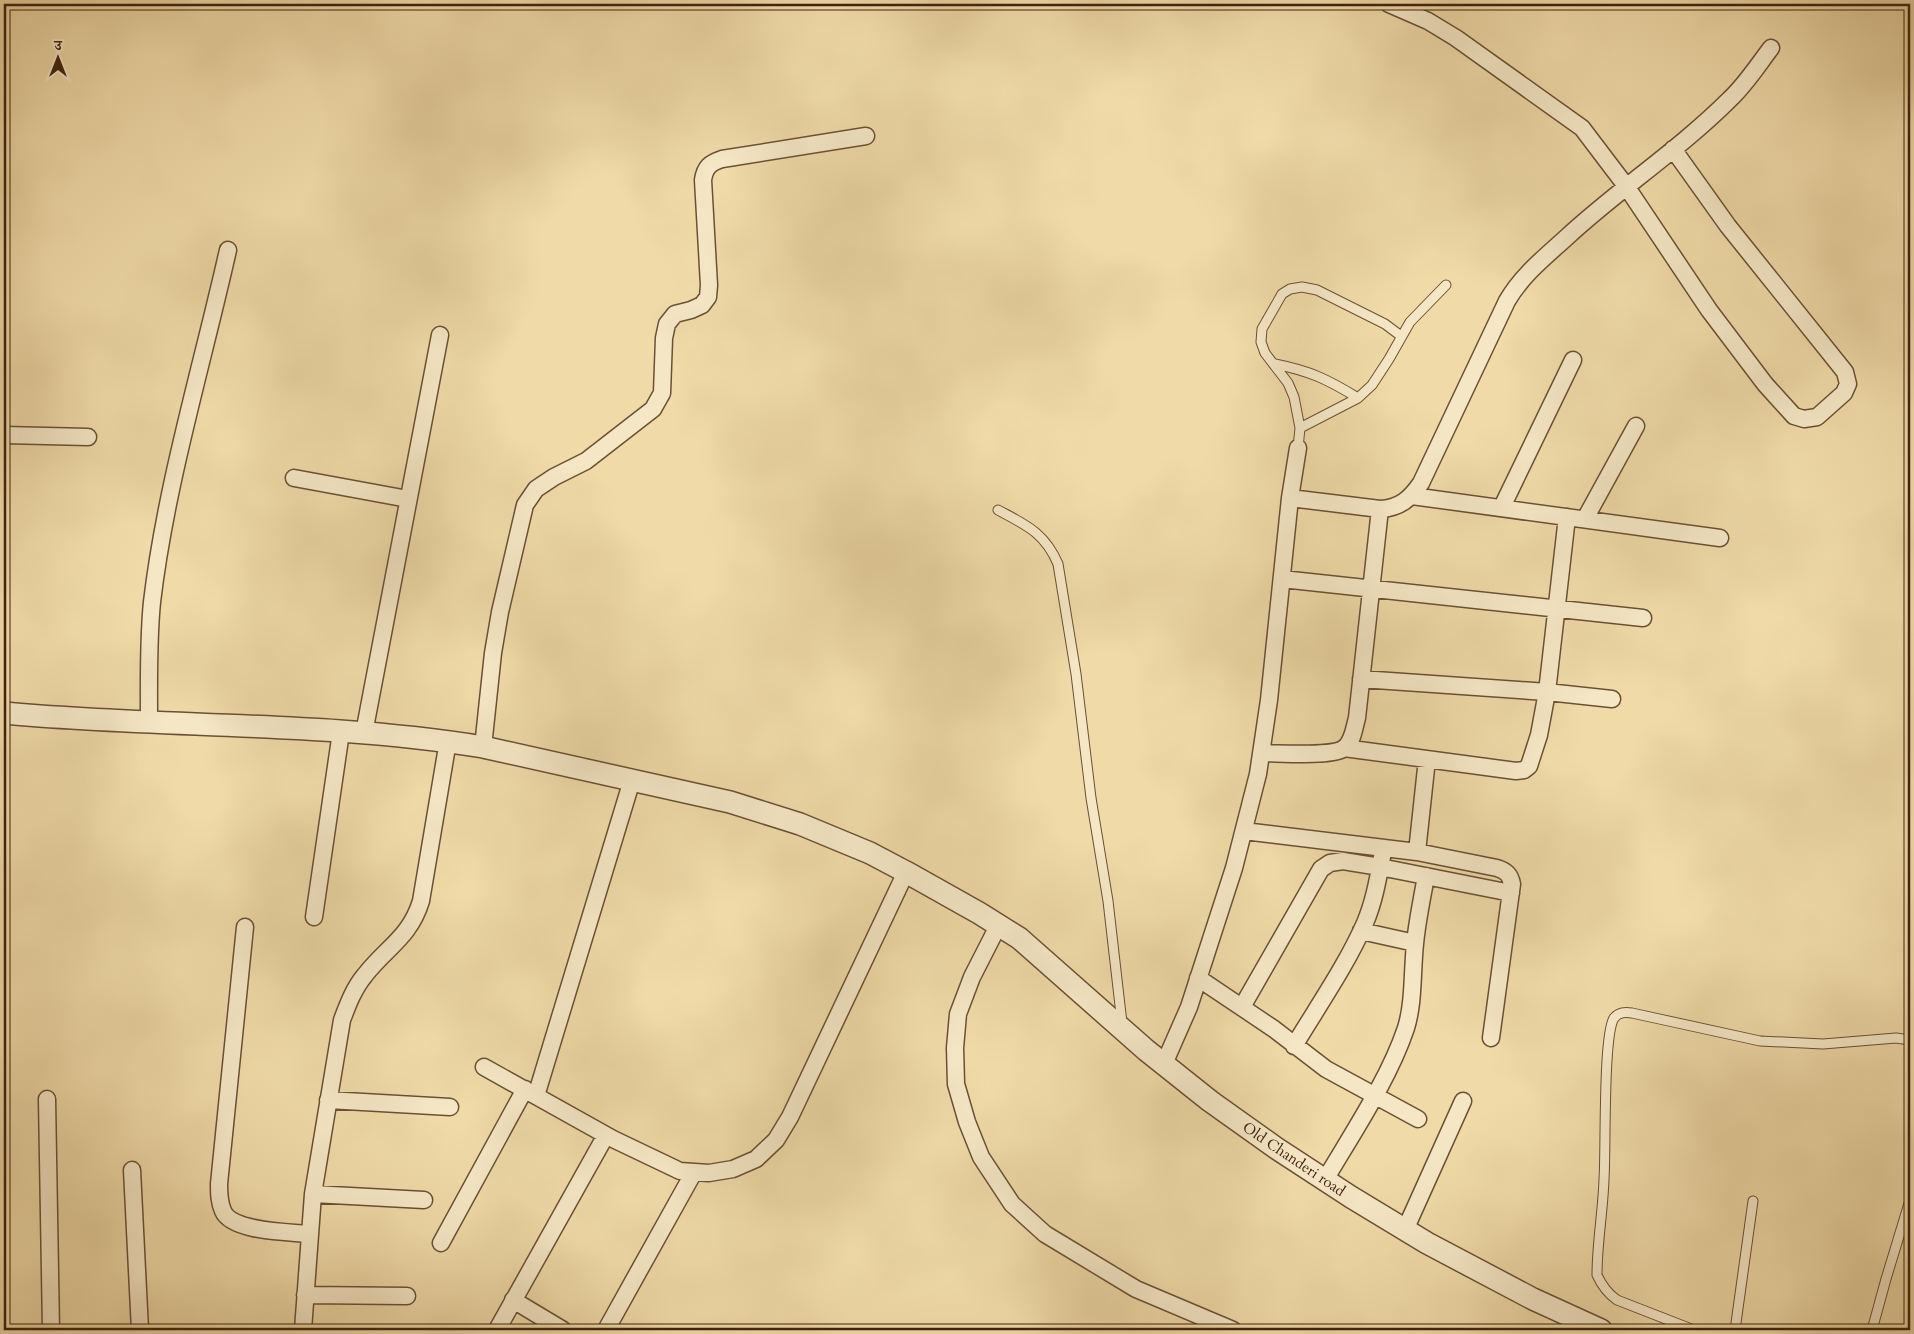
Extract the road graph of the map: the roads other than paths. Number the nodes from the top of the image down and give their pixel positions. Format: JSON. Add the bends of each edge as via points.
{"nodes":[{"id":1,"x":1389,"y":4,"type":"edge"},
{"id":2,"x":1771,"y":48,"type":"dead end"},
{"id":3,"x":866,"y":136,"type":"dead end"},
{"id":4,"x":1673,"y":149,"type":"junction"},
{"id":5,"x":1626,"y":186,"type":"junction"},
{"id":6,"x":228,"y":250,"type":"dead end"},
{"id":7,"x":1446,"y":285,"type":"dead end"},
{"id":8,"x":440,"y":335,"type":"dead end"},
{"id":9,"x":1401,"y":336,"type":"junction"},
{"id":10,"x":1573,"y":360,"type":"dead end"},
{"id":11,"x":1275,"y":364,"type":"junction"},
{"id":12,"x":1358,"y":398,"type":"junction"},
{"id":13,"x":1636,"y":426,"type":"dead end"},
{"id":14,"x":1300,"y":428,"type":"junction"},
{"id":15,"x":4,"y":436,"type":"edge"},
{"id":16,"x":88,"y":437,"type":"dead end"},
{"id":17,"x":1298,"y":448,"type":"joint"},
{"id":18,"x":294,"y":478,"type":"dead end"},
{"id":19,"x":1412,"y":496,"type":"junction"},
{"id":20,"x":1290,"y":498,"type":"junction"},
{"id":21,"x":408,"y":499,"type":"junction"},
{"id":22,"x":1502,"y":507,"type":"junction"},
{"id":23,"x":1380,"y":509,"type":"junction"},
{"id":24,"x":998,"y":510,"type":"dead end"},
{"id":25,"x":1567,"y":517,"type":"junction"},
{"id":26,"x":1585,"y":519,"type":"junction"},
{"id":27,"x":1720,"y":538,"type":"dead end"},
{"id":28,"x":1282,"y":579,"type":"junction"},
{"id":29,"x":1371,"y":590,"type":"junction"},
{"id":30,"x":1557,"y":609,"type":"junction"},
{"id":31,"x":1642,"y":618,"type":"dead end"},
{"id":32,"x":1361,"y":678,"type":"junction"},
{"id":33,"x":1547,"y":692,"type":"junction"},
{"id":34,"x":1612,"y":700,"type":"dead end"},
{"id":35,"x":4,"y":713,"type":"edge"},
{"id":36,"x":149,"y":723,"type":"junction"},
{"id":37,"x":341,"y":732,"type":"junction"},
{"id":38,"x":364,"y":733,"type":"junction"},
{"id":39,"x":448,"y":741,"type":"junction"},
{"id":40,"x":483,"y":747,"type":"junction"},
{"id":41,"x":1344,"y":748,"type":"junction"},
{"id":42,"x":1261,"y":753,"type":"junction"},
{"id":43,"x":1427,"y":759,"type":"junction"},
{"id":44,"x":632,"y":780,"type":"junction"},
{"id":45,"x":1244,"y":832,"type":"junction"},
{"id":46,"x":1384,"y":848,"type":"junction"},
{"id":47,"x":1416,"y":852,"type":"junction"},
{"id":48,"x":1380,"y":867,"type":"junction"},
{"id":49,"x":906,"y":872,"type":"junction"},
{"id":50,"x":1426,"y":876,"type":"junction"},
{"id":51,"x":1510,"y":893,"type":"junction"},
{"id":52,"x":314,"y":917,"type":"dead end"},
{"id":53,"x":245,"y":926,"type":"dead end"},
{"id":54,"x":1361,"y":931,"type":"junction"},
{"id":55,"x":1009,"y":932,"type":"junction"},
{"id":56,"x":1415,"y":943,"type":"junction"},
{"id":57,"x":1198,"y":978,"type":"junction"},
{"id":58,"x":1242,"y":1007,"type":"junction"},
{"id":59,"x":1122,"y":1028,"type":"junction"},
{"id":60,"x":1491,"y":1038,"type":"dead end"},
{"id":61,"x":1910,"y":1040,"type":"edge"},
{"id":62,"x":1294,"y":1046,"type":"junction"},
{"id":63,"x":1164,"y":1064,"type":"junction"},
{"id":64,"x":484,"y":1067,"type":"dead end"},
{"id":65,"x":531,"y":1093,"type":"junction"},
{"id":66,"x":1374,"y":1095,"type":"junction"},
{"id":67,"x":47,"y":1099,"type":"dead end"},
{"id":68,"x":328,"y":1100,"type":"junction"},
{"id":69,"x":1463,"y":1101,"type":"dead end"},
{"id":70,"x":450,"y":1106,"type":"dead end"},
{"id":71,"x":1418,"y":1119,"type":"dead end"},
{"id":72,"x":606,"y":1135,"type":"junction"},
{"id":73,"x":132,"y":1170,"type":"dead end"},
{"id":74,"x":694,"y":1172,"type":"junction"},
{"id":75,"x":1325,"y":1180,"type":"junction"},
{"id":76,"x":313,"y":1194,"type":"junction"},
{"id":77,"x":424,"y":1200,"type":"dead end"},
{"id":78,"x":1910,"y":1200,"type":"edge"},
{"id":79,"x":1753,"y":1201,"type":"dead end"},
{"id":80,"x":1405,"y":1230,"type":"junction"},
{"id":81,"x":310,"y":1234,"type":"junction"},
{"id":82,"x":441,"y":1243,"type":"dead end"},
{"id":83,"x":305,"y":1295,"type":"junction"},
{"id":84,"x":407,"y":1296,"type":"dead end"},
{"id":85,"x":513,"y":1300,"type":"junction"},
{"id":86,"x":51,"y":1330,"type":"edge"},
{"id":87,"x":140,"y":1330,"type":"edge"},
{"id":88,"x":303,"y":1330,"type":"edge"},
{"id":89,"x":497,"y":1330,"type":"edge"},
{"id":90,"x":563,"y":1330,"type":"edge"},
{"id":91,"x":606,"y":1330,"type":"edge"},
{"id":92,"x":1233,"y":1330,"type":"edge"},
{"id":93,"x":1601,"y":1330,"type":"edge"},
{"id":94,"x":1694,"y":1330,"type":"edge"},
{"id":95,"x":1735,"y":1330,"type":"edge"},
{"id":96,"x":1872,"y":1330,"type":"edge"}],
"edges":[{"from":1,"to":5,"type":"street","via":[[1456,38],[1582,128]]},
{"from":2,"to":4,"type":"street","via":[[1731,98]]},
{"from":3,"to":40,"type":"street","via":[[722,159],[711,163],[705,170],[708,297],[702,305],[683,312],[667,324],[662,393],[653,409],[586,461],[536,489],[525,505],[500,612]]},
{"from":4,"to":5,"type":"street"},
{"from":4,"to":5,"type":"street","via":[[1728,226],[1845,372],[1848,384],[1844,393],[1817,417],[1804,419],[1794,416],[1765,384]]},
{"from":5,"to":19,"type":"street","via":[[1516,286],[1426,474]]},
{"from":6,"to":36,"type":"street","via":[[159,554],[148,654]]},
{"from":7,"to":9,"type":"lane","via":[[1410,322]]},
{"from":8,"to":21,"type":"street"},
{"from":9,"to":11,"type":"lane","via":[[1385,324],[1317,290],[1290,289],[1282,294],[1262,329],[1261,342],[1265,353]]},
{"from":9,"to":12,"type":"lane","via":[[1372,385]]},
{"from":10,"to":22,"type":"street"},
{"from":11,"to":12,"type":"lane","via":[[1304,370]]},
{"from":11,"to":14,"type":"lane","via":[[1288,383]]},
{"from":12,"to":14,"type":"lane"},
{"from":13,"to":26,"type":"street"},
{"from":14,"to":17,"type":"lane"},
{"from":15,"to":16,"type":"street"},
{"from":17,"to":20,"type":"street"},
{"from":18,"to":21,"type":"street"},
{"from":19,"to":22,"type":"street"},
{"from":19,"to":23,"type":"street","via":[[1403,504]]},
{"from":20,"to":23,"type":"street"},
{"from":20,"to":28,"type":"street"},
{"from":21,"to":38,"type":"street"},
{"from":22,"to":25,"type":"street"},
{"from":23,"to":29,"type":"street"},
{"from":24,"to":59,"type":"lane","via":[[1029,526],[1043,538],[1058,564],[1108,901]]},
{"from":25,"to":26,"type":"street"},
{"from":25,"to":30,"type":"street"},
{"from":26,"to":27,"type":"street"},
{"from":28,"to":29,"type":"street"},
{"from":28,"to":42,"type":"street"},
{"from":29,"to":30,"type":"street"},
{"from":29,"to":32,"type":"street"},
{"from":30,"to":31,"type":"street"},
{"from":30,"to":33,"type":"street"},
{"from":32,"to":33,"type":"street"},
{"from":32,"to":41,"type":"street","via":[[1357,718],[1352,738]]},
{"from":33,"to":34,"type":"street"},
{"from":33,"to":43,"type":"street","via":[[1534,755],[1524,770]]},
{"from":35,"to":36,"type":"street","name":"Old Chanderi road"},
{"from":36,"to":37,"type":"street","name":"Old Chanderi road"},
{"from":37,"to":38,"type":"street","name":"Old Chanderi road"},
{"from":37,"to":52,"type":"street"},
{"from":38,"to":39,"type":"street","name":"Old Chanderi road"},
{"from":39,"to":40,"type":"street","name":"Old Chanderi road"},
{"from":39,"to":68,"type":"street","via":[[416,918],[365,975],[351,996],[342,1020]]},
{"from":40,"to":44,"type":"street","name":"Old Chanderi road"},
{"from":41,"to":42,"type":"street","via":[[1332,753]]},
{"from":41,"to":43,"type":"street"},
{"from":42,"to":45,"type":"street"},
{"from":43,"to":47,"type":"street"},
{"from":44,"to":49,"type":"street","name":"Old Chanderi road","via":[[730,802],[800,824]]},
{"from":44,"to":65,"type":"street"},
{"from":45,"to":46,"type":"street"},
{"from":45,"to":57,"type":"street"},
{"from":46,"to":47,"type":"street"},
{"from":46,"to":48,"type":"street"},
{"from":47,"to":51,"type":"street","via":[[1503,870],[1510,877]]},
{"from":48,"to":50,"type":"street"},
{"from":48,"to":54,"type":"street"},
{"from":48,"to":58,"type":"street","via":[[1343,861],[1325,865]]},
{"from":49,"to":55,"type":"street","name":"Old Chanderi road"},
{"from":49,"to":74,"type":"street","via":[[790,1117],[776,1140],[756,1159],[733,1169]]},
{"from":50,"to":51,"type":"street"},
{"from":50,"to":56,"type":"street"},
{"from":51,"to":60,"type":"street"},
{"from":53,"to":81,"type":"street","via":[[219,1199],[223,1212],[232,1221],[249,1228]]},
{"from":54,"to":56,"type":"street"},
{"from":54,"to":62,"type":"street"},
{"from":55,"to":59,"type":"street","name":"Old Chanderi road"},
{"from":55,"to":92,"type":"street","via":[[972,977],[958,1014],[956,1084],[981,1156],[1012,1204],[1045,1234],[1136,1289]]},
{"from":56,"to":66,"type":"street","via":[[1406,1027]]},
{"from":57,"to":58,"type":"street"},
{"from":57,"to":63,"type":"street"},
{"from":58,"to":62,"type":"street"},
{"from":59,"to":63,"type":"street","name":"Old Chanderi road"},
{"from":61,"to":94,"type":"lane","via":[[1793,1044],[1760,1041],[1632,1013],[1623,1012],[1614,1018],[1608,1059],[1597,1275],[1608,1293],[1617,1300]]},
{"from":62,"to":66,"type":"street","via":[[1326,1069]]},
{"from":63,"to":75,"type":"street","name":"Old Chanderi road","via":[[1247,1128]]},
{"from":64,"to":65,"type":"street"},
{"from":65,"to":72,"type":"street"},
{"from":65,"to":82,"type":"street"},
{"from":66,"to":71,"type":"street"},
{"from":66,"to":75,"type":"street"},
{"from":67,"to":86,"type":"street"},
{"from":68,"to":70,"type":"street"},
{"from":68,"to":76,"type":"street"},
{"from":69,"to":80,"type":"street"},
{"from":72,"to":74,"type":"street","via":[[680,1171]]},
{"from":72,"to":85,"type":"street"},
{"from":73,"to":87,"type":"street"},
{"from":74,"to":91,"type":"street"},
{"from":75,"to":80,"type":"street","name":"Old Chanderi road"},
{"from":76,"to":77,"type":"street"},
{"from":76,"to":81,"type":"street"},
{"from":78,"to":96,"type":"lane"},
{"from":79,"to":95,"type":"lane"},
{"from":80,"to":93,"type":"street","name":"Old Chanderi road","via":[[1533,1299]]},
{"from":81,"to":83,"type":"street"},
{"from":83,"to":84,"type":"street"},
{"from":83,"to":88,"type":"street"},
{"from":85,"to":89,"type":"street"},
{"from":85,"to":90,"type":"street"}]}
